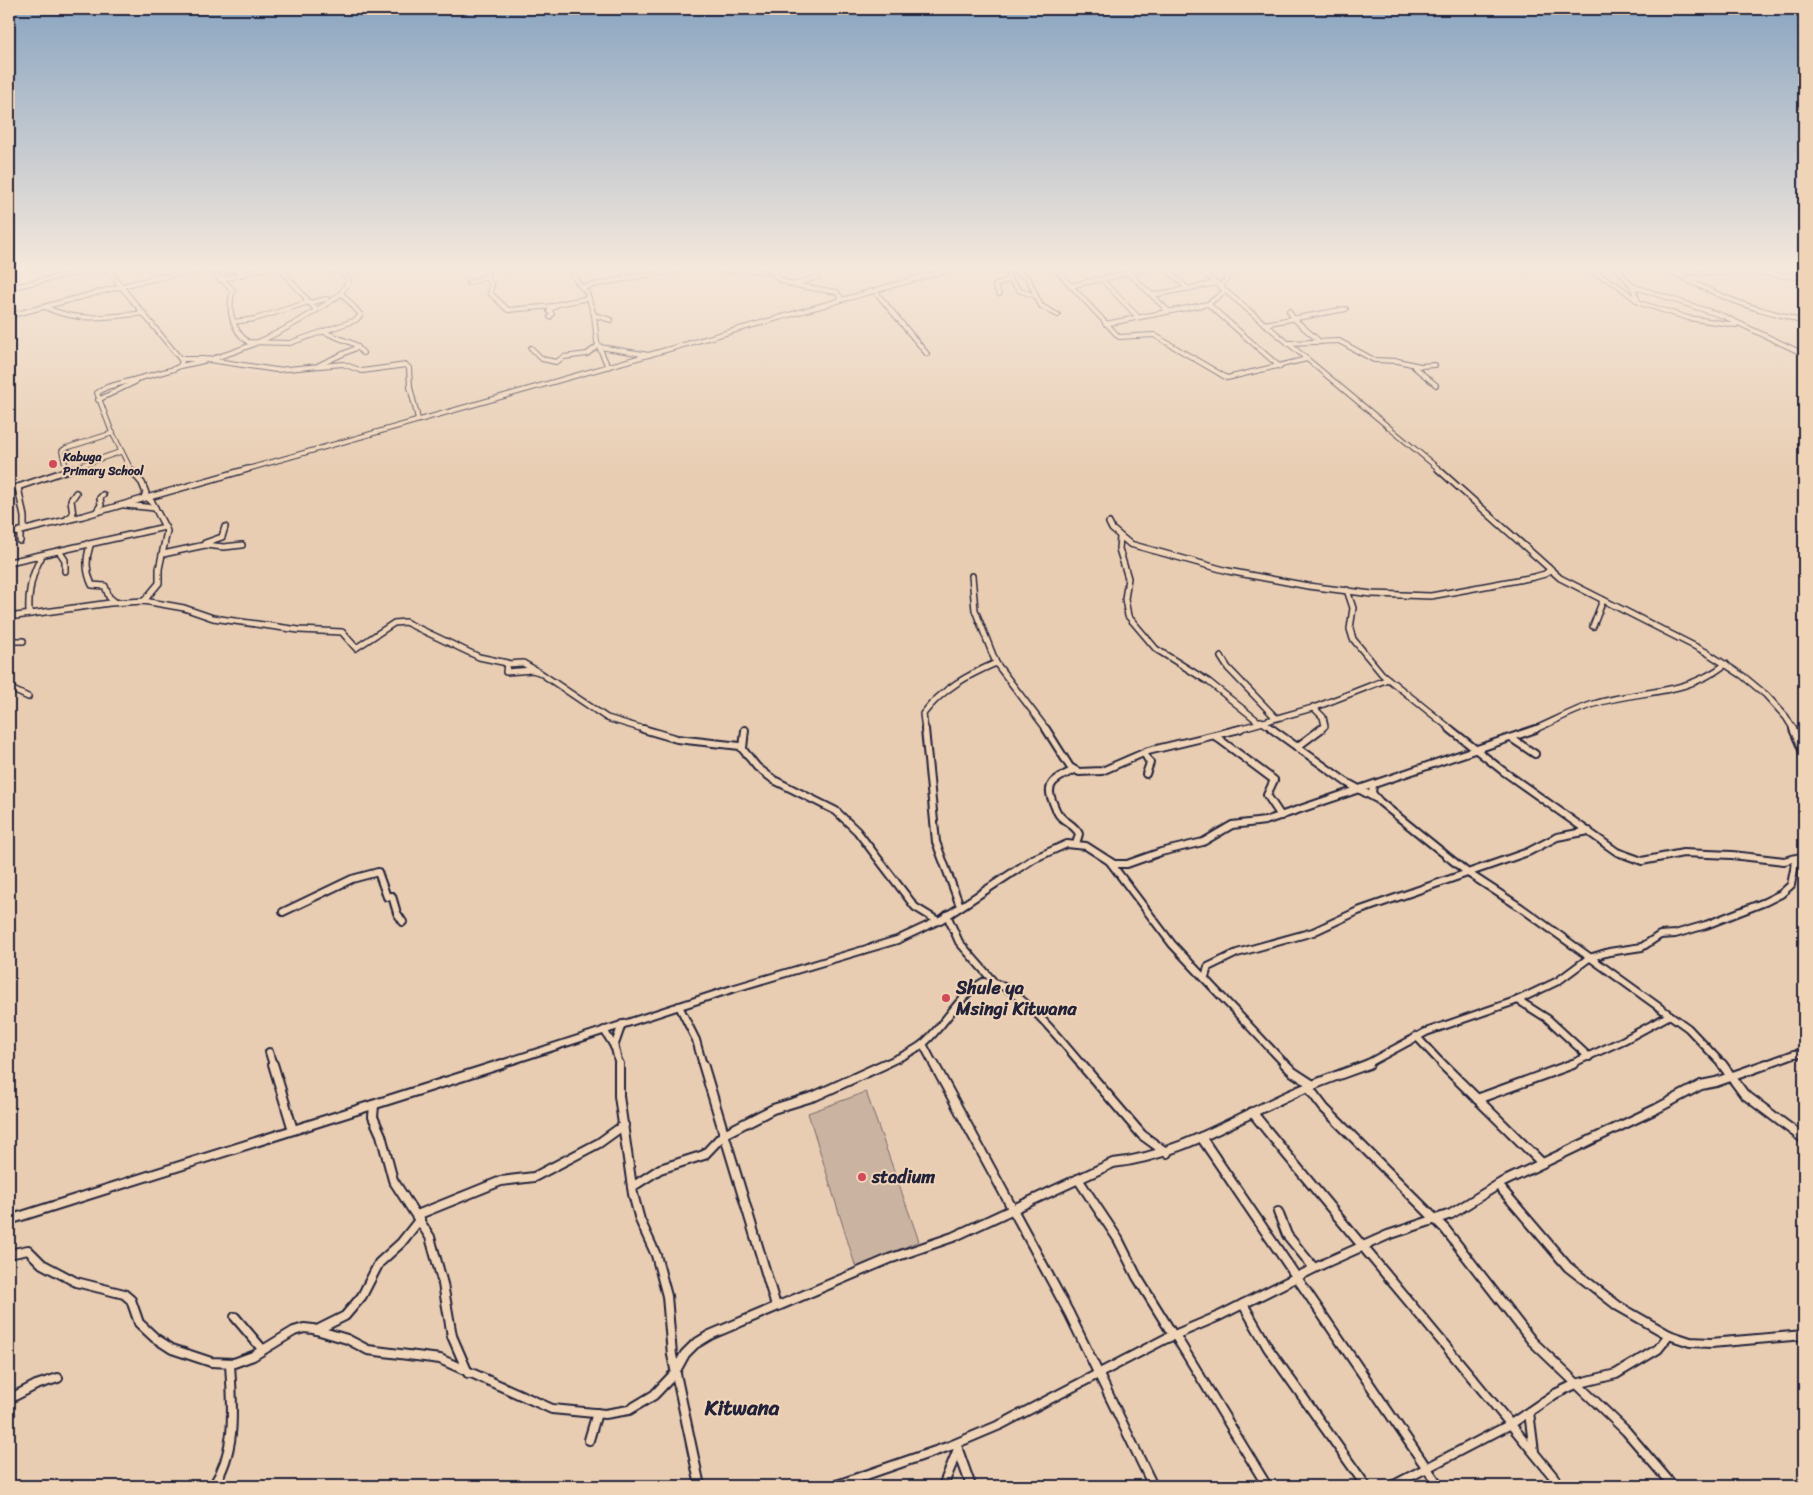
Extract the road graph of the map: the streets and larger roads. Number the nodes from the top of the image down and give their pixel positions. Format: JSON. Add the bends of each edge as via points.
{"nodes":[{"id":1,"x":164,"y":338,"type":"edge"},
{"id":2,"x":242,"y":338,"type":"edge"},
{"id":3,"x":269,"y":338,"type":"edge"},
{"id":4,"x":305,"y":338,"type":"edge"},
{"id":5,"x":340,"y":338,"type":"edge"},
{"id":6,"x":596,"y":338,"type":"edge"},
{"id":7,"x":709,"y":338,"type":"edge"},
{"id":8,"x":915,"y":338,"type":"edge"},
{"id":9,"x":1160,"y":338,"type":"edge"},
{"id":10,"x":1247,"y":338,"type":"edge"},
{"id":11,"x":1281,"y":338,"type":"edge"},
{"id":12,"x":1315,"y":338,"type":"edge"},
{"id":13,"x":1767,"y":338,"type":"edge"},
{"id":14,"x":264,"y":341,"type":"junction"},
{"id":15,"x":1320,"y":342,"type":"junction"},
{"id":16,"x":1288,"y":343,"type":"junction"},
{"id":17,"x":600,"y":346,"type":"junction"},
{"id":18,"x":358,"y":347,"type":"junction"},
{"id":19,"x":531,"y":348,"type":"dead end"},
{"id":20,"x":363,"y":353,"type":"dead end"},
{"id":21,"x":927,"y":354,"type":"dead end"},
{"id":22,"x":1804,"y":354,"type":"edge"},
{"id":23,"x":649,"y":355,"type":"junction"},
{"id":24,"x":181,"y":359,"type":"junction"},
{"id":25,"x":1307,"y":359,"type":"junction"},
{"id":26,"x":208,"y":360,"type":"junction"},
{"id":27,"x":1410,"y":364,"type":"junction"},
{"id":28,"x":1435,"y":365,"type":"dead end"},
{"id":29,"x":180,"y":366,"type":"junction"},
{"id":30,"x":608,"y":367,"type":"junction"},
{"id":31,"x":1280,"y":367,"type":"junction"},
{"id":32,"x":312,"y":368,"type":"junction"},
{"id":33,"x":144,"y":377,"type":"junction"},
{"id":34,"x":1436,"y":386,"type":"dead end"},
{"id":35,"x":98,"y":400,"type":"junction"},
{"id":36,"x":418,"y":419,"type":"junction"},
{"id":37,"x":113,"y":433,"type":"junction"},
{"id":38,"x":120,"y":452,"type":"junction"},
{"id":39,"x":65,"y":463,"type":"dead end"},
{"id":40,"x":18,"y":487,"type":"junction"},
{"id":41,"x":9,"y":490,"type":"edge"},
{"id":42,"x":76,"y":493,"type":"dead end"},
{"id":43,"x":104,"y":495,"type":"dead end"},
{"id":44,"x":145,"y":497,"type":"junction"},
{"id":45,"x":89,"y":507,"type":"dead end"},
{"id":46,"x":110,"y":507,"type":"junction"},
{"id":47,"x":155,"y":508,"type":"junction"},
{"id":48,"x":97,"y":511,"type":"junction"},
{"id":49,"x":88,"y":514,"type":"junction"},
{"id":50,"x":65,"y":520,"type":"junction"},
{"id":51,"x":1109,"y":523,"type":"dead end"},
{"id":52,"x":165,"y":527,"type":"junction"},
{"id":53,"x":225,"y":527,"type":"dead end"},
{"id":54,"x":22,"y":530,"type":"junction"},
{"id":55,"x":9,"y":534,"type":"edge"},
{"id":56,"x":1120,"y":537,"type":"junction"},
{"id":57,"x":20,"y":541,"type":"dead end"},
{"id":58,"x":88,"y":544,"type":"junction"},
{"id":59,"x":242,"y":545,"type":"dead end"},
{"id":60,"x":199,"y":546,"type":"junction"},
{"id":61,"x":59,"y":551,"type":"junction"},
{"id":62,"x":163,"y":554,"type":"junction"},
{"id":63,"x":35,"y":556,"type":"junction"},
{"id":64,"x":9,"y":562,"type":"edge"},
{"id":65,"x":1551,"y":568,"type":"junction"},
{"id":66,"x":65,"y":570,"type":"dead end"},
{"id":67,"x":972,"y":576,"type":"dead end"},
{"id":68,"x":1348,"y":590,"type":"junction"},
{"id":69,"x":1603,"y":600,"type":"junction"},
{"id":70,"x":144,"y":601,"type":"junction"},
{"id":71,"x":115,"y":602,"type":"junction"},
{"id":72,"x":29,"y":613,"type":"junction"},
{"id":73,"x":9,"y":617,"type":"edge"},
{"id":74,"x":1593,"y":626,"type":"dead end"},
{"id":75,"x":9,"y":641,"type":"edge"},
{"id":76,"x":23,"y":641,"type":"dead end"},
{"id":77,"x":1221,"y":657,"type":"dead end"},
{"id":78,"x":996,"y":663,"type":"junction"},
{"id":79,"x":507,"y":664,"type":"junction"},
{"id":80,"x":1726,"y":664,"type":"junction"},
{"id":81,"x":535,"y":670,"type":"junction"},
{"id":82,"x":1388,"y":679,"type":"junction"},
{"id":83,"x":9,"y":684,"type":"edge"},
{"id":84,"x":28,"y":697,"type":"dead end"},
{"id":85,"x":1313,"y":707,"type":"junction"},
{"id":86,"x":1275,"y":717,"type":"junction"},
{"id":87,"x":1260,"y":721,"type":"junction"},
{"id":88,"x":745,"y":730,"type":"dead end"},
{"id":89,"x":1215,"y":736,"type":"junction"},
{"id":90,"x":1511,"y":738,"type":"junction"},
{"id":91,"x":1297,"y":747,"type":"junction"},
{"id":92,"x":743,"y":748,"type":"junction"},
{"id":93,"x":1476,"y":749,"type":"junction"},
{"id":94,"x":1144,"y":753,"type":"junction"},
{"id":95,"x":1535,"y":754,"type":"dead end"},
{"id":96,"x":1804,"y":754,"type":"edge"},
{"id":97,"x":1074,"y":770,"type":"junction"},
{"id":98,"x":1146,"y":774,"type":"dead end"},
{"id":99,"x":1373,"y":785,"type":"junction"},
{"id":100,"x":1360,"y":789,"type":"junction"},
{"id":101,"x":1376,"y":798,"type":"junction"},
{"id":102,"x":1281,"y":816,"type":"junction"},
{"id":103,"x":1590,"y":831,"type":"junction"},
{"id":104,"x":1076,"y":844,"type":"junction"},
{"id":105,"x":1804,"y":856,"type":"edge"},
{"id":106,"x":1796,"y":859,"type":"junction"},
{"id":107,"x":1110,"y":862,"type":"junction"},
{"id":108,"x":1468,"y":873,"type":"junction"},
{"id":109,"x":960,"y":906,"type":"junction"},
{"id":110,"x":283,"y":912,"type":"dead end"},
{"id":111,"x":947,"y":915,"type":"junction"},
{"id":112,"x":938,"y":921,"type":"junction"},
{"id":113,"x":403,"y":922,"type":"dead end"},
{"id":114,"x":1590,"y":958,"type":"junction"},
{"id":115,"x":1205,"y":977,"type":"junction"},
{"id":116,"x":993,"y":981,"type":"junction"},
{"id":117,"x":1518,"y":1000,"type":"junction"},
{"id":118,"x":679,"y":1006,"type":"junction"},
{"id":119,"x":1670,"y":1014,"type":"junction"},
{"id":120,"x":622,"y":1024,"type":"junction"},
{"id":121,"x":604,"y":1030,"type":"junction"},
{"id":122,"x":1416,"y":1036,"type":"junction"},
{"id":123,"x":923,"y":1044,"type":"junction"},
{"id":124,"x":614,"y":1047,"type":"junction"},
{"id":125,"x":269,"y":1052,"type":"dead end"},
{"id":126,"x":1804,"y":1053,"type":"edge"},
{"id":127,"x":1589,"y":1057,"type":"junction"},
{"id":128,"x":1295,"y":1074,"type":"junction"},
{"id":129,"x":1732,"y":1076,"type":"junction"},
{"id":130,"x":1310,"y":1086,"type":"junction"},
{"id":131,"x":1299,"y":1091,"type":"junction"},
{"id":132,"x":1476,"y":1099,"type":"junction"},
{"id":133,"x":374,"y":1105,"type":"junction"},
{"id":134,"x":1252,"y":1112,"type":"junction"},
{"id":135,"x":624,"y":1124,"type":"junction"},
{"id":136,"x":293,"y":1130,"type":"junction"},
{"id":137,"x":724,"y":1134,"type":"junction"},
{"id":138,"x":1201,"y":1137,"type":"junction"},
{"id":139,"x":1804,"y":1139,"type":"edge"},
{"id":140,"x":1167,"y":1153,"type":"junction"},
{"id":141,"x":1542,"y":1163,"type":"junction"},
{"id":142,"x":1078,"y":1179,"type":"junction"},
{"id":143,"x":1498,"y":1185,"type":"junction"},
{"id":144,"x":632,"y":1187,"type":"junction"},
{"id":145,"x":1013,"y":1211,"type":"junction"},
{"id":146,"x":1278,"y":1212,"type":"dead end"},
{"id":147,"x":419,"y":1217,"type":"junction"},
{"id":148,"x":9,"y":1220,"type":"edge"},
{"id":149,"x":1436,"y":1221,"type":"junction"},
{"id":150,"x":1361,"y":1247,"type":"junction"},
{"id":151,"x":9,"y":1254,"type":"edge"},
{"id":152,"x":1314,"y":1268,"type":"junction"},
{"id":153,"x":1296,"y":1277,"type":"junction"},
{"id":154,"x":1243,"y":1304,"type":"junction"},
{"id":155,"x":776,"y":1306,"type":"junction"},
{"id":156,"x":235,"y":1317,"type":"dead end"},
{"id":157,"x":317,"y":1330,"type":"junction"},
{"id":158,"x":1174,"y":1335,"type":"junction"},
{"id":159,"x":1669,"y":1335,"type":"junction"},
{"id":160,"x":1804,"y":1335,"type":"edge"},
{"id":161,"x":263,"y":1350,"type":"junction"},
{"id":162,"x":230,"y":1363,"type":"junction"},
{"id":163,"x":677,"y":1369,"type":"junction"},
{"id":164,"x":468,"y":1372,"type":"junction"},
{"id":165,"x":1099,"y":1373,"type":"junction"},
{"id":166,"x":58,"y":1378,"type":"dead end"},
{"id":167,"x":1576,"y":1384,"type":"junction"},
{"id":168,"x":9,"y":1399,"type":"edge"},
{"id":169,"x":1529,"y":1412,"type":"junction"},
{"id":170,"x":597,"y":1413,"type":"junction"},
{"id":171,"x":1511,"y":1424,"type":"junction"},
{"id":172,"x":589,"y":1440,"type":"dead end"},
{"id":173,"x":957,"y":1446,"type":"junction"},
{"id":174,"x":1535,"y":1454,"type":"junction"},
{"id":175,"x":1428,"y":1469,"type":"junction"},
{"id":176,"x":213,"y":1486,"type":"edge"},
{"id":177,"x":700,"y":1486,"type":"edge"},
{"id":178,"x":834,"y":1486,"type":"edge"},
{"id":179,"x":943,"y":1486,"type":"edge"},
{"id":180,"x":971,"y":1486,"type":"edge"},
{"id":181,"x":1153,"y":1486,"type":"edge"},
{"id":182,"x":1267,"y":1486,"type":"edge"},
{"id":183,"x":1366,"y":1486,"type":"edge"},
{"id":184,"x":1392,"y":1486,"type":"edge"},
{"id":185,"x":1439,"y":1486,"type":"edge"},
{"id":186,"x":1561,"y":1486,"type":"edge"},
{"id":187,"x":1673,"y":1486,"type":"edge"}],
"edges":[{"from":1,"to":24,"type":"street"},
{"from":2,"to":14,"type":"street"},
{"from":3,"to":14,"type":"street"},
{"from":4,"to":14,"type":"street","via":[[287,343]]},
{"from":5,"to":18,"type":"street"},
{"from":6,"to":17,"type":"street"},
{"from":7,"to":23,"type":"street"},
{"from":8,"to":21,"type":"street"},
{"from":9,"to":31,"type":"street","via":[[1227,378]]},
{"from":10,"to":31,"type":"street"},
{"from":11,"to":16,"type":"street"},
{"from":12,"to":15,"type":"street"},
{"from":13,"to":22,"type":"street"},
{"from":14,"to":26,"type":"street","via":[[239,353]]},
{"from":15,"to":16,"type":"street"},
{"from":15,"to":27,"type":"street","via":[[1350,345],[1374,360]]},
{"from":16,"to":25,"type":"street"},
{"from":17,"to":19,"type":"street","via":[[584,355],[572,359],[564,357],[551,363],[535,356]]},
{"from":17,"to":23,"type":"street"},
{"from":17,"to":30,"type":"street"},
{"from":18,"to":20,"type":"street"},
{"from":18,"to":32,"type":"street"},
{"from":23,"to":30,"type":"street"},
{"from":24,"to":26,"type":"street"},
{"from":24,"to":29,"type":"street"},
{"from":25,"to":31,"type":"street"},
{"from":25,"to":65,"type":"street"},
{"from":26,"to":29,"type":"street"},
{"from":26,"to":32,"type":"street","via":[[276,370]]},
{"from":27,"to":28,"type":"street"},
{"from":27,"to":34,"type":"street"},
{"from":29,"to":33,"type":"street"},
{"from":30,"to":36,"type":"street"},
{"from":32,"to":36,"type":"street","via":[[345,364],[362,371],[408,365]]},
{"from":33,"to":35,"type":"street"},
{"from":33,"to":35,"type":"street","via":[[103,389],[97,393]]},
{"from":35,"to":37,"type":"street"},
{"from":36,"to":44,"type":"street"},
{"from":37,"to":38,"type":"street"},
{"from":37,"to":39,"type":"street","via":[[66,448],[62,452]]},
{"from":38,"to":40,"type":"street"},
{"from":38,"to":44,"type":"street","via":[[144,487]]},
{"from":40,"to":41,"type":"street"},
{"from":40,"to":54,"type":"street","via":[[24,517]]},
{"from":42,"to":50,"type":"street","via":[[71,500],[73,515]]},
{"from":43,"to":48,"type":"street"},
{"from":44,"to":46,"type":"street"},
{"from":44,"to":47,"type":"street"},
{"from":45,"to":49,"type":"street"},
{"from":46,"to":47,"type":"street","via":[[136,505]]},
{"from":46,"to":48,"type":"street"},
{"from":47,"to":52,"type":"street"},
{"from":48,"to":49,"type":"street"},
{"from":49,"to":50,"type":"street"},
{"from":50,"to":54,"type":"street"},
{"from":51,"to":56,"type":"street"},
{"from":52,"to":58,"type":"street"},
{"from":52,"to":62,"type":"street"},
{"from":53,"to":60,"type":"street","via":[[222,537]]},
{"from":54,"to":55,"type":"street"},
{"from":54,"to":57,"type":"street"},
{"from":56,"to":68,"type":"street","via":[[1130,544],[1235,572]]},
{"from":56,"to":87,"type":"street","via":[[1118,549],[1128,578],[1126,609],[1131,620],[1156,649],[1178,661]]},
{"from":58,"to":61,"type":"street"},
{"from":58,"to":71,"type":"street","via":[[86,565],[89,579],[92,585],[105,586]]},
{"from":59,"to":60,"type":"street"},
{"from":60,"to":62,"type":"street"},
{"from":61,"to":63,"type":"street"},
{"from":61,"to":66,"type":"street","via":[[65,560]]},
{"from":62,"to":70,"type":"street","via":[[159,584]]},
{"from":63,"to":64,"type":"street"},
{"from":63,"to":72,"type":"street","via":[[42,558],[35,568],[28,597]]},
{"from":65,"to":68,"type":"street","via":[[1534,578],[1441,595]]},
{"from":65,"to":69,"type":"street","via":[[1565,581]]},
{"from":67,"to":78,"type":"street","via":[[975,610]]},
{"from":68,"to":82,"type":"street","via":[[1353,639]]},
{"from":69,"to":74,"type":"street"},
{"from":69,"to":80,"type":"street"},
{"from":70,"to":71,"type":"street"},
{"from":70,"to":79,"type":"street","via":[[228,621],[342,632],[356,648],[394,622],[411,622],[472,655]]},
{"from":71,"to":72,"type":"street"},
{"from":72,"to":73,"type":"street"},
{"from":75,"to":76,"type":"street"},
{"from":77,"to":86,"type":"street"},
{"from":78,"to":97,"type":"street"},
{"from":78,"to":109,"type":"street","via":[[962,678],[927,706],[923,714],[936,842]]},
{"from":79,"to":81,"type":"street","via":[[523,663]]},
{"from":79,"to":81,"type":"street","via":[[507,672]]},
{"from":80,"to":90,"type":"street","via":[[1713,674],[1681,688],[1594,704]]},
{"from":80,"to":96,"type":"street","via":[[1775,705],[1794,729]]},
{"from":81,"to":92,"type":"street","via":[[607,718],[677,739]]},
{"from":82,"to":85,"type":"street"},
{"from":82,"to":93,"type":"street"},
{"from":83,"to":84,"type":"street","via":[[13,690]]},
{"from":85,"to":86,"type":"street"},
{"from":85,"to":91,"type":"street","via":[[1323,717],[1325,726]]},
{"from":86,"to":87,"type":"street"},
{"from":87,"to":89,"type":"street"},
{"from":87,"to":91,"type":"street"},
{"from":88,"to":92,"type":"street"},
{"from":89,"to":94,"type":"street"},
{"from":89,"to":102,"type":"street","via":[[1274,780],[1267,795]]},
{"from":90,"to":93,"type":"street"},
{"from":90,"to":95,"type":"street"},
{"from":91,"to":100,"type":"street"},
{"from":92,"to":112,"type":"street","via":[[757,767],[774,780],[822,803],[844,818],[915,907]]},
{"from":93,"to":99,"type":"street"},
{"from":93,"to":103,"type":"street"},
{"from":94,"to":97,"type":"street","via":[[1102,772]]},
{"from":94,"to":98,"type":"street","via":[[1150,763]]},
{"from":97,"to":104,"type":"street","via":[[1051,783],[1049,794],[1058,814],[1077,830]]},
{"from":99,"to":100,"type":"street"},
{"from":99,"to":101,"type":"street","via":[[1372,793]]},
{"from":100,"to":101,"type":"street"},
{"from":100,"to":102,"type":"street"},
{"from":101,"to":108,"type":"street"},
{"from":102,"to":107,"type":"street","via":[[1232,826],[1203,842],[1127,864]]},
{"from":103,"to":106,"type":"street","via":[[1617,852],[1642,861],[1683,853],[1732,854],[1784,861]]},
{"from":103,"to":108,"type":"street","via":[[1556,837],[1528,852]]},
{"from":104,"to":107,"type":"street","via":[[1086,846]]},
{"from":104,"to":109,"type":"street","via":[[1033,859]]},
{"from":105,"to":106,"type":"street"},
{"from":106,"to":114,"type":"street","via":[[1791,885],[1766,902],[1706,925],[1660,935],[1642,947]]},
{"from":107,"to":115,"type":"street","via":[[1172,944]]},
{"from":108,"to":114,"type":"street"},
{"from":108,"to":115,"type":"street","via":[[1358,911],[1313,932],[1218,961],[1208,967]]},
{"from":109,"to":111,"type":"street"},
{"from":110,"to":113,"type":"street","via":[[352,879],[378,872],[384,893],[387,897],[392,896]]},
{"from":111,"to":112,"type":"street"},
{"from":111,"to":116,"type":"street","via":[[959,942]]},
{"from":112,"to":118,"type":"street","via":[[897,940]]},
{"from":114,"to":117,"type":"street","via":[[1558,981]]},
{"from":114,"to":119,"type":"street"},
{"from":115,"to":128,"type":"street"},
{"from":116,"to":123,"type":"street","via":[[983,982],[963,998],[943,1017]]},
{"from":116,"to":140,"type":"street","via":[[1038,1016],[1142,1135]]},
{"from":117,"to":122,"type":"street"},
{"from":117,"to":127,"type":"street","via":[[1548,1019]]},
{"from":118,"to":120,"type":"street"},
{"from":118,"to":137,"type":"street","via":[[696,1040]]},
{"from":119,"to":127,"type":"street"},
{"from":119,"to":129,"type":"street","via":[[1704,1042]]},
{"from":120,"to":121,"type":"street"},
{"from":120,"to":124,"type":"street"},
{"from":121,"to":124,"type":"street"},
{"from":121,"to":133,"type":"street"},
{"from":122,"to":130,"type":"street","via":[[1370,1063]]},
{"from":122,"to":132,"type":"street"},
{"from":123,"to":137,"type":"street","via":[[815,1096],[773,1109]]},
{"from":123,"to":145,"type":"street"},
{"from":124,"to":135,"type":"street","via":[[620,1069],[619,1096]]},
{"from":125,"to":136,"type":"street"},
{"from":126,"to":129,"type":"street"},
{"from":127,"to":132,"type":"street"},
{"from":128,"to":130,"type":"street"},
{"from":128,"to":131,"type":"street"},
{"from":129,"to":139,"type":"street","via":[[1747,1097]]},
{"from":129,"to":141,"type":"street","via":[[1701,1085]]},
{"from":130,"to":131,"type":"street"},
{"from":130,"to":149,"type":"street","via":[[1324,1108]]},
{"from":131,"to":134,"type":"street"},
{"from":132,"to":141,"type":"street"},
{"from":133,"to":136,"type":"street"},
{"from":133,"to":147,"type":"street","via":[[373,1117],[393,1180]]},
{"from":134,"to":138,"type":"street"},
{"from":134,"to":150,"type":"street"},
{"from":135,"to":144,"type":"street"},
{"from":135,"to":147,"type":"street","via":[[599,1143],[534,1177],[502,1181]]},
{"from":136,"to":148,"type":"street"},
{"from":137,"to":144,"type":"street","via":[[704,1155],[660,1169]]},
{"from":137,"to":155,"type":"street"},
{"from":138,"to":140,"type":"street"},
{"from":138,"to":153,"type":"street"},
{"from":140,"to":142,"type":"street","via":[[1113,1163]]},
{"from":141,"to":143,"type":"street"},
{"from":142,"to":145,"type":"street"},
{"from":142,"to":158,"type":"street","via":[[1114,1232],[1137,1277]]},
{"from":143,"to":149,"type":"street"},
{"from":143,"to":159,"type":"street","via":[[1568,1267],[1618,1306]]},
{"from":144,"to":163,"type":"street","via":[[636,1209],[660,1266]]},
{"from":145,"to":155,"type":"street","via":[[1002,1212],[953,1237],[889,1259]]},
{"from":145,"to":165,"type":"street"},
{"from":146,"to":152,"type":"street","via":[[1292,1243]]},
{"from":147,"to":157,"type":"street","via":[[401,1243],[379,1263],[362,1296],[344,1316]]},
{"from":147,"to":164,"type":"street","via":[[437,1258],[452,1336]]},
{"from":149,"to":150,"type":"street"},
{"from":149,"to":167,"type":"street","via":[[1454,1239],[1532,1341]]},
{"from":150,"to":152,"type":"street"},
{"from":150,"to":171,"type":"street"},
{"from":151,"to":162,"type":"street","via":[[28,1250],[42,1264],[76,1282],[124,1294],[131,1300],[139,1322],[155,1338],[172,1349],[212,1362]]},
{"from":152,"to":153,"type":"street"},
{"from":153,"to":154,"type":"street"},
{"from":153,"to":175,"type":"street"},
{"from":154,"to":158,"type":"street"},
{"from":154,"to":183,"type":"street","via":[[1282,1369]]},
{"from":155,"to":163,"type":"street","via":[[695,1344]]},
{"from":156,"to":161,"type":"street"},
{"from":157,"to":161,"type":"street","via":[[294,1330]]},
{"from":157,"to":164,"type":"street","via":[[375,1351],[440,1359]]},
{"from":158,"to":165,"type":"street"},
{"from":158,"to":182,"type":"street"},
{"from":159,"to":160,"type":"street","via":[[1690,1342],[1710,1343]]},
{"from":159,"to":167,"type":"street","via":[[1658,1348],[1616,1374]]},
{"from":161,"to":162,"type":"street"},
{"from":162,"to":176,"type":"street","via":[[233,1421],[224,1467]]},
{"from":163,"to":170,"type":"street","via":[[663,1388],[629,1410]]},
{"from":163,"to":177,"type":"street"},
{"from":164,"to":170,"type":"street","via":[[552,1409]]},
{"from":165,"to":173,"type":"street"},
{"from":165,"to":181,"type":"street"},
{"from":166,"to":168,"type":"street"},
{"from":167,"to":169,"type":"street","via":[[1543,1400]]},
{"from":167,"to":187,"type":"street","via":[[1626,1431]]},
{"from":169,"to":171,"type":"street"},
{"from":169,"to":174,"type":"street"},
{"from":170,"to":172,"type":"street"},
{"from":171,"to":174,"type":"street"},
{"from":171,"to":175,"type":"street"},
{"from":173,"to":178,"type":"street"},
{"from":173,"to":179,"type":"street"},
{"from":173,"to":180,"type":"street"},
{"from":174,"to":186,"type":"street"},
{"from":175,"to":184,"type":"street"},
{"from":175,"to":185,"type":"street"}]}
